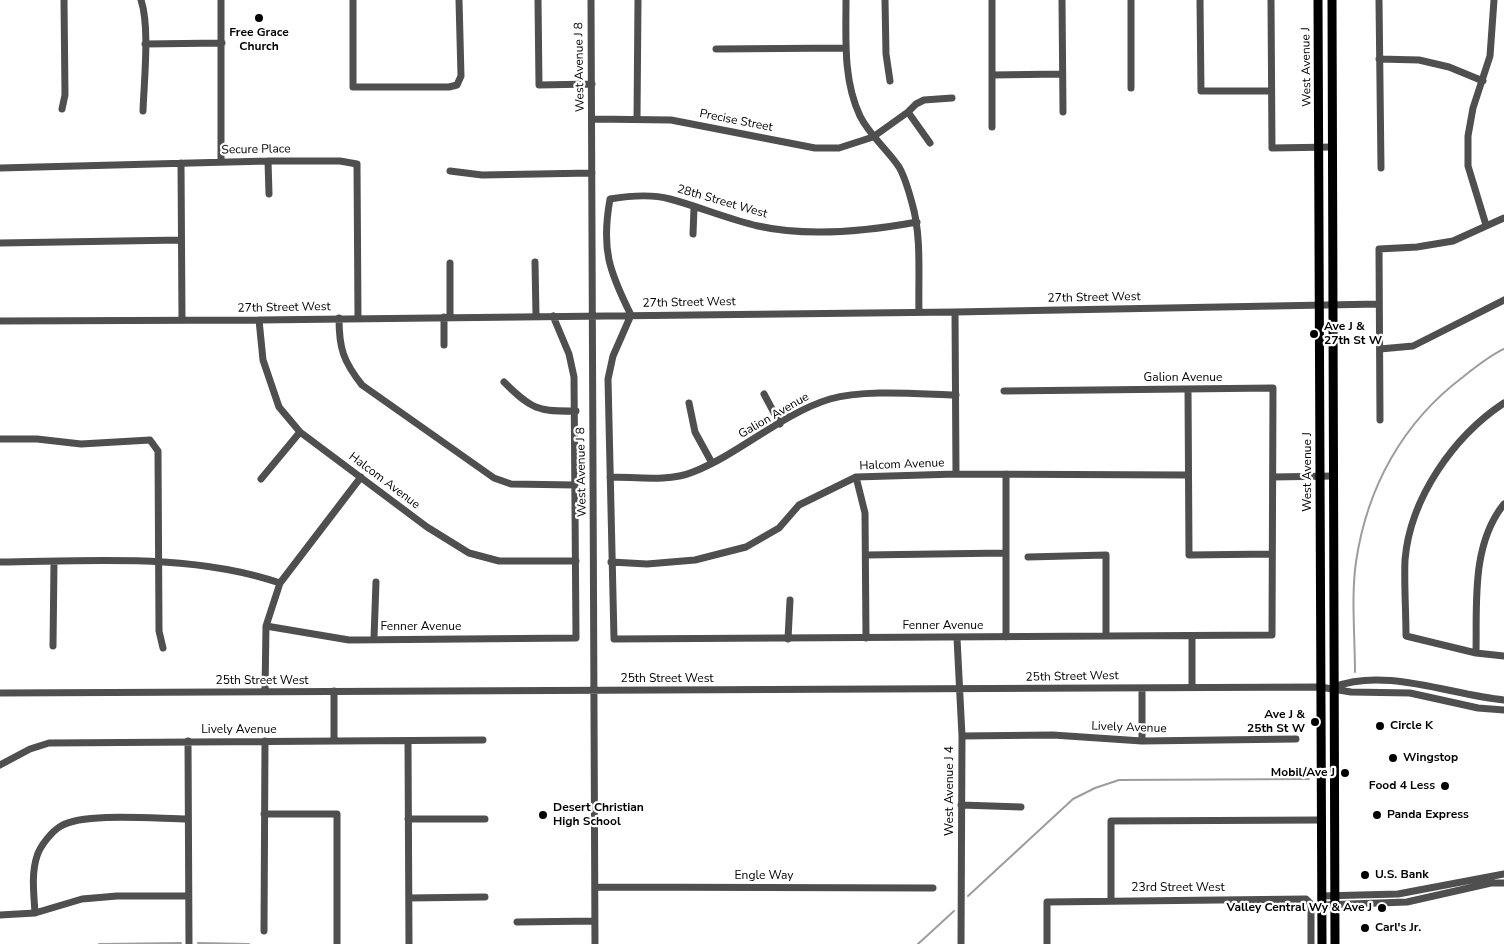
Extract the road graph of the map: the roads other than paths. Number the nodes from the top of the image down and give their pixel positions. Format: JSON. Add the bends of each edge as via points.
{"nodes":[{"id":1,"x":64,"y":0,"type":"edge"},
{"id":2,"x":141,"y":0,"type":"edge"},
{"id":3,"x":221,"y":0,"type":"edge"},
{"id":4,"x":353,"y":0,"type":"edge"},
{"id":5,"x":460,"y":0,"type":"edge"},
{"id":6,"x":538,"y":0,"type":"edge"},
{"id":7,"x":591,"y":0,"type":"edge"},
{"id":8,"x":638,"y":0,"type":"edge"},
{"id":9,"x":846,"y":0,"type":"edge"},
{"id":10,"x":886,"y":0,"type":"edge"},
{"id":11,"x":992,"y":0,"type":"edge"},
{"id":12,"x":1062,"y":0,"type":"edge"},
{"id":13,"x":1131,"y":0,"type":"edge"},
{"id":14,"x":1200,"y":0,"type":"edge"},
{"id":15,"x":1271,"y":0,"type":"edge"},
{"id":16,"x":1318,"y":0,"type":"edge"},
{"id":17,"x":1332,"y":0,"type":"edge"},
{"id":18,"x":1380,"y":0,"type":"edge"},
{"id":19,"x":1494,"y":0,"type":"edge"},
{"id":20,"x":222,"y":43,"type":"junction"},
{"id":21,"x":145,"y":44,"type":"junction"},
{"id":22,"x":845,"y":48,"type":"junction"},
{"id":23,"x":716,"y":49,"type":"dead end"},
{"id":24,"x":1379,"y":59,"type":"junction"},
{"id":25,"x":1062,"y":74,"type":"junction"},
{"id":26,"x":992,"y":75,"type":"junction"},
{"id":27,"x":890,"y":81,"type":"dead end"},
{"id":28,"x":1483,"y":81,"type":"junction"},
{"id":29,"x":592,"y":84,"type":"junction"},
{"id":30,"x":1131,"y":88,"type":"dead end"},
{"id":31,"x":1271,"y":91,"type":"junction"},
{"id":32,"x":952,"y":98,"type":"dead end"},
{"id":33,"x":62,"y":109,"type":"dead end"},
{"id":34,"x":143,"y":111,"type":"dead end"},
{"id":35,"x":908,"y":112,"type":"junction"},
{"id":36,"x":1062,"y":112,"type":"dead end"},
{"id":37,"x":592,"y":119,"type":"junction"},
{"id":38,"x":637,"y":119,"type":"junction"},
{"id":39,"x":992,"y":127,"type":"dead end"},
{"id":40,"x":873,"y":137,"type":"junction"},
{"id":41,"x":930,"y":143,"type":"dead end"},
{"id":42,"x":1320,"y":147,"type":"junction"},
{"id":43,"x":1332,"y":147,"type":"junction"},
{"id":44,"x":268,"y":161,"type":"junction"},
{"id":45,"x":221,"y":162,"type":"junction"},
{"id":46,"x":181,"y":163,"type":"junction"},
{"id":47,"x":0,"y":168,"type":"edge"},
{"id":48,"x":1381,"y":168,"type":"dead end"},
{"id":49,"x":450,"y":171,"type":"dead end"},
{"id":50,"x":592,"y":173,"type":"junction"},
{"id":51,"x":269,"y":194,"type":"dead end"},
{"id":52,"x":694,"y":208,"type":"junction"},
{"id":53,"x":1504,"y":218,"type":"edge"},
{"id":54,"x":917,"y":222,"type":"junction"},
{"id":55,"x":1486,"y":226,"type":"junction"},
{"id":56,"x":693,"y":234,"type":"dead end"},
{"id":57,"x":181,"y":240,"type":"junction"},
{"id":58,"x":0,"y":243,"type":"edge"},
{"id":59,"x":536,"y":262,"type":"dead end"},
{"id":60,"x":450,"y":263,"type":"dead end"},
{"id":61,"x":1504,"y":300,"type":"edge"},
{"id":62,"x":1334,"y":304,"type":"junction"},
{"id":63,"x":1379,"y":304,"type":"junction"},
{"id":64,"x":1321,"y":305,"type":"junction"},
{"id":65,"x":919,"y":312,"type":"junction"},
{"id":66,"x":955,"y":312,"type":"junction"},
{"id":67,"x":592,"y":315,"type":"junction"},
{"id":68,"x":631,"y":315,"type":"junction"},
{"id":69,"x":536,"y":316,"type":"junction"},
{"id":70,"x":553,"y":316,"type":"junction"},
{"id":71,"x":447,"y":317,"type":"junction"},
{"id":72,"x":339,"y":318,"type":"junction"},
{"id":73,"x":358,"y":318,"type":"junction"},
{"id":74,"x":182,"y":320,"type":"junction"},
{"id":75,"x":259,"y":320,"type":"junction"},
{"id":76,"x":0,"y":321,"type":"edge"},
{"id":77,"x":444,"y":345,"type":"dead end"},
{"id":78,"x":1380,"y":349,"type":"junction"},
{"id":79,"x":504,"y":382,"type":"dead end"},
{"id":80,"x":1188,"y":389,"type":"junction"},
{"id":81,"x":1004,"y":391,"type":"dead end"},
{"id":82,"x":764,"y":394,"type":"dead end"},
{"id":83,"x":956,"y":394,"type":"junction"},
{"id":84,"x":690,"y":403,"type":"dead end"},
{"id":85,"x":1504,"y":404,"type":"edge"},
{"id":86,"x":576,"y":411,"type":"junction"},
{"id":87,"x":1380,"y":420,"type":"dead end"},
{"id":88,"x":780,"y":424,"type":"junction"},
{"id":89,"x":300,"y":432,"type":"junction"},
{"id":90,"x":0,"y":439,"type":"edge"},
{"id":91,"x":712,"y":463,"type":"junction"},
{"id":92,"x":956,"y":474,"type":"junction"},
{"id":93,"x":1006,"y":474,"type":"junction"},
{"id":94,"x":1188,"y":475,"type":"junction"},
{"id":95,"x":1320,"y":476,"type":"junction"},
{"id":96,"x":1334,"y":476,"type":"junction"},
{"id":97,"x":362,"y":477,"type":"junction"},
{"id":98,"x":610,"y":477,"type":"junction"},
{"id":99,"x":856,"y":477,"type":"junction"},
{"id":100,"x":1273,"y":477,"type":"junction"},
{"id":101,"x":261,"y":479,"type":"dead end"},
{"id":102,"x":575,"y":485,"type":"junction"},
{"id":103,"x":1504,"y":504,"type":"edge"},
{"id":104,"x":1005,"y":553,"type":"junction"},
{"id":105,"x":1272,"y":554,"type":"junction"},
{"id":106,"x":866,"y":556,"type":"junction"},
{"id":107,"x":1028,"y":556,"type":"dead end"},
{"id":108,"x":576,"y":561,"type":"junction"},
{"id":109,"x":0,"y":562,"type":"edge"},
{"id":110,"x":54,"y":562,"type":"junction"},
{"id":111,"x":611,"y":562,"type":"junction"},
{"id":112,"x":158,"y":563,"type":"junction"},
{"id":113,"x":376,"y":582,"type":"dead end"},
{"id":114,"x":280,"y":583,"type":"junction"},
{"id":115,"x":790,"y":600,"type":"dead end"},
{"id":116,"x":266,"y":626,"type":"junction"},
{"id":117,"x":1106,"y":635,"type":"junction"},
{"id":118,"x":1192,"y":636,"type":"junction"},
{"id":119,"x":1006,"y":637,"type":"junction"},
{"id":120,"x":374,"y":638,"type":"junction"},
{"id":121,"x":866,"y":638,"type":"junction"},
{"id":122,"x":957,"y":638,"type":"junction"},
{"id":123,"x":788,"y":639,"type":"junction"},
{"id":124,"x":53,"y":646,"type":"dead end"},
{"id":125,"x":163,"y":648,"type":"dead end"},
{"id":126,"x":1476,"y":653,"type":"junction"},
{"id":127,"x":1504,"y":656,"type":"edge"},
{"id":128,"x":1192,"y":687,"type":"junction"},
{"id":129,"x":1320,"y":687,"type":"junction"},
{"id":130,"x":1334,"y":687,"type":"junction"},
{"id":131,"x":1142,"y":688,"type":"junction"},
{"id":132,"x":595,"y":690,"type":"junction"},
{"id":133,"x":959,"y":690,"type":"junction"},
{"id":134,"x":334,"y":691,"type":"junction"},
{"id":135,"x":265,"y":692,"type":"junction"},
{"id":136,"x":0,"y":693,"type":"edge"},
{"id":137,"x":1504,"y":700,"type":"edge"},
{"id":138,"x":1504,"y":710,"type":"edge"},
{"id":139,"x":962,"y":736,"type":"junction"},
{"id":140,"x":1296,"y":739,"type":"dead end"},
{"id":141,"x":483,"y":740,"type":"dead end"},
{"id":142,"x":188,"y":741,"type":"junction"},
{"id":143,"x":265,"y":741,"type":"junction"},
{"id":144,"x":334,"y":741,"type":"junction"},
{"id":145,"x":408,"y":741,"type":"junction"},
{"id":146,"x":1142,"y":741,"type":"junction"},
{"id":147,"x":0,"y":765,"type":"edge"},
{"id":148,"x":961,"y":805,"type":"junction"},
{"id":149,"x":1021,"y":807,"type":"dead end"},
{"id":150,"x":264,"y":814,"type":"junction"},
{"id":151,"x":188,"y":819,"type":"junction"},
{"id":152,"x":408,"y":819,"type":"junction"},
{"id":153,"x":485,"y":819,"type":"dead end"},
{"id":154,"x":1321,"y":820,"type":"junction"},
{"id":155,"x":1504,"y":874,"type":"edge"},
{"id":156,"x":1504,"y":883,"type":"edge"},
{"id":157,"x":595,"y":887,"type":"junction"},
{"id":158,"x":933,"y":888,"type":"dead end"},
{"id":159,"x":188,"y":896,"type":"junction"},
{"id":160,"x":485,"y":897,"type":"dead end"},
{"id":161,"x":410,"y":898,"type":"junction"},
{"id":162,"x":1111,"y":900,"type":"junction"},
{"id":163,"x":1321,"y":901,"type":"junction"},
{"id":164,"x":1335,"y":901,"type":"junction"},
{"id":165,"x":35,"y":914,"type":"junction"},
{"id":166,"x":0,"y":915,"type":"edge"},
{"id":167,"x":595,"y":921,"type":"junction"},
{"id":168,"x":517,"y":922,"type":"dead end"},
{"id":169,"x":264,"y":931,"type":"dead end"},
{"id":170,"x":189,"y":944,"type":"edge"},
{"id":171,"x":337,"y":944,"type":"edge"},
{"id":172,"x":409,"y":944,"type":"edge"},
{"id":173,"x":595,"y":944,"type":"edge"},
{"id":174,"x":961,"y":944,"type":"edge"},
{"id":175,"x":1047,"y":944,"type":"edge"},
{"id":176,"x":1311,"y":944,"type":"edge"},
{"id":177,"x":1322,"y":944,"type":"edge"},
{"id":178,"x":1335,"y":944,"type":"edge"}],
"edges":[{"from":1,"to":33,"type":"street","via":[[65,95]]},
{"from":2,"to":21,"type":"street"},
{"from":3,"to":20,"type":"street"},
{"from":4,"to":5,"type":"street","via":[[353,87],[449,87],[457,85],[461,76]]},
{"from":6,"to":29,"type":"street","via":[[539,85]]},
{"from":7,"to":29,"type":"street","name":"West Avenue J 8"},
{"from":8,"to":38,"type":"street"},
{"from":9,"to":22,"type":"street"},
{"from":10,"to":27,"type":"street","via":[[886,54]]},
{"from":11,"to":26,"type":"street"},
{"from":12,"to":25,"type":"street"},
{"from":13,"to":30,"type":"street"},
{"from":14,"to":31,"type":"street","via":[[1201,91]]},
{"from":15,"to":31,"type":"street"},
{"from":16,"to":42,"type":"main road","name":"West Avenue J"},
{"from":17,"to":43,"type":"main road","name":"West Avenue J"},
{"from":18,"to":24,"type":"street"},
{"from":19,"to":28,"type":"street","via":[[1492,42]]},
{"from":20,"to":21,"type":"street"},
{"from":20,"to":45,"type":"street"},
{"from":21,"to":34,"type":"street"},
{"from":22,"to":23,"type":"street"},
{"from":22,"to":40,"type":"street","via":[[851,91],[860,116]]},
{"from":24,"to":28,"type":"street","via":[[1419,60],[1449,67]]},
{"from":24,"to":48,"type":"street"},
{"from":25,"to":26,"type":"street"},
{"from":25,"to":36,"type":"street"},
{"from":26,"to":39,"type":"street"},
{"from":28,"to":55,"type":"street","via":[[1473,108],[1468,136],[1468,166]]},
{"from":29,"to":37,"type":"street","name":"West Avenue J 8"},
{"from":31,"to":42,"type":"street","via":[[1272,148]]},
{"from":32,"to":35,"type":"street","name":"Precise Street","via":[[924,100]]},
{"from":35,"to":40,"type":"street","name":"Precise Street"},
{"from":35,"to":41,"type":"street"},
{"from":37,"to":38,"type":"street","name":"Precise Street"},
{"from":37,"to":50,"type":"street","name":"West Avenue J 8"},
{"from":38,"to":40,"type":"street","name":"Precise Street","via":[[704,125],[815,148],[839,148]]},
{"from":40,"to":54,"type":"street","via":[[899,168]]},
{"from":42,"to":43,"type":"street"},
{"from":42,"to":64,"type":"main road","name":"West Avenue J"},
{"from":43,"to":62,"type":"main road","name":"West Avenue J"},
{"from":44,"to":45,"type":"street","name":"Secure Place"},
{"from":44,"to":51,"type":"street"},
{"from":44,"to":73,"type":"street","name":"Secure Place","via":[[357,164]]},
{"from":45,"to":46,"type":"street","name":"Secure Place"},
{"from":46,"to":47,"type":"street","name":"Secure Place"},
{"from":46,"to":57,"type":"street"},
{"from":49,"to":50,"type":"street","via":[[482,175]]},
{"from":50,"to":67,"type":"street","name":"West Avenue J 8"},
{"from":52,"to":54,"type":"street","name":"28th Street West","via":[[760,227],[819,232],[877,229]]},
{"from":52,"to":56,"type":"street"},
{"from":52,"to":68,"type":"street","name":"28th Street West","via":[[669,199],[627,196],[610,199],[607,260]]},
{"from":53,"to":55,"type":"street"},
{"from":54,"to":65,"type":"street"},
{"from":55,"to":63,"type":"street","via":[[1452,241],[1379,249]]},
{"from":57,"to":58,"type":"street"},
{"from":57,"to":74,"type":"street"},
{"from":59,"to":69,"type":"street"},
{"from":60,"to":71,"type":"street"},
{"from":61,"to":78,"type":"street","via":[[1413,346]]},
{"from":62,"to":63,"type":"street","name":"27th Street West"},
{"from":62,"to":64,"type":"street","name":"27th Street West"},
{"from":62,"to":96,"type":"main road","name":"West Avenue J"},
{"from":63,"to":78,"type":"street"},
{"from":64,"to":66,"type":"street","name":"27th Street West"},
{"from":64,"to":95,"type":"main road","name":"West Avenue J"},
{"from":65,"to":66,"type":"street","name":"27th Street West"},
{"from":65,"to":68,"type":"street","name":"27th Street West"},
{"from":66,"to":83,"type":"street"},
{"from":67,"to":68,"type":"street","name":"27th Street West"},
{"from":67,"to":70,"type":"street","name":"27th Street West"},
{"from":67,"to":132,"type":"street","name":"West Avenue J 8"},
{"from":68,"to":98,"type":"street","via":[[613,356],[608,379]]},
{"from":69,"to":70,"type":"street","name":"27th Street West"},
{"from":69,"to":71,"type":"street","name":"27th Street West"},
{"from":70,"to":86,"type":"street","via":[[569,354]]},
{"from":71,"to":73,"type":"street","name":"27th Street West"},
{"from":71,"to":77,"type":"street"},
{"from":72,"to":73,"type":"street","name":"27th Street West"},
{"from":72,"to":75,"type":"street","name":"27th Street West"},
{"from":72,"to":102,"type":"street","via":[[339,344],[348,368],[362,384],[494,478],[511,484]]},
{"from":74,"to":75,"type":"street","name":"27th Street West"},
{"from":74,"to":76,"type":"street","name":"27th Street West"},
{"from":75,"to":89,"type":"street","name":"Halcom Avenue","via":[[263,360],[279,407]]},
{"from":78,"to":87,"type":"street"},
{"from":79,"to":86,"type":"street","via":[[522,400],[545,412]]},
{"from":80,"to":81,"type":"street","name":"Galion Avenue"},
{"from":80,"to":94,"type":"street"},
{"from":80,"to":100,"type":"street","name":"Galion Avenue","via":[[1273,388]]},
{"from":82,"to":88,"type":"street"},
{"from":83,"to":88,"type":"street","name":"Galion Avenue","via":[[860,394],[832,398]]},
{"from":83,"to":92,"type":"street"},
{"from":84,"to":91,"type":"street","via":[[695,432]]},
{"from":85,"to":126,"type":"street","via":[[1488,414],[1455,447],[1426,491],[1412,526],[1406,558],[1406,636]]},
{"from":86,"to":102,"type":"street"},
{"from":88,"to":91,"type":"street","name":"Galion Avenue"},
{"from":89,"to":97,"type":"street","name":"Halcom Avenue"},
{"from":89,"to":101,"type":"street"},
{"from":90,"to":112,"type":"street","via":[[81,444],[150,440],[158,451]]},
{"from":91,"to":98,"type":"street","name":"Galion Avenue","via":[[692,473],[668,477]]},
{"from":92,"to":93,"type":"street","name":"Halcom Avenue"},
{"from":92,"to":99,"type":"street","name":"Halcom Avenue"},
{"from":93,"to":94,"type":"street","name":"Halcom Avenue"},
{"from":93,"to":104,"type":"street"},
{"from":94,"to":105,"type":"street","via":[[1189,555]]},
{"from":95,"to":96,"type":"street"},
{"from":95,"to":100,"type":"street"},
{"from":95,"to":129,"type":"main road","name":"West Avenue J"},
{"from":96,"to":130,"type":"main road","name":"West Avenue J"},
{"from":97,"to":108,"type":"street","name":"Halcom Avenue","via":[[427,527],[469,553],[499,561]]},
{"from":97,"to":114,"type":"street"},
{"from":98,"to":111,"type":"street"},
{"from":99,"to":106,"type":"street","via":[[865,513]]},
{"from":99,"to":111,"type":"street","name":"Halcom Avenue","via":[[799,505],[779,528],[746,547],[695,560],[647,564]]},
{"from":100,"to":105,"type":"street"},
{"from":102,"to":108,"type":"street"},
{"from":103,"to":126,"type":"street","via":[[1486,538],[1479,565]]},
{"from":104,"to":106,"type":"street"},
{"from":104,"to":119,"type":"street"},
{"from":105,"to":118,"type":"street","name":"Fenner Avenue","via":[[1272,635]]},
{"from":106,"to":121,"type":"street"},
{"from":107,"to":117,"type":"street","via":[[1106,556]]},
{"from":108,"to":120,"type":"street","name":"Fenner Avenue","via":[[576,638]]},
{"from":109,"to":110,"type":"street"},
{"from":110,"to":112,"type":"street"},
{"from":110,"to":124,"type":"street"},
{"from":111,"to":123,"type":"street","name":"Fenner Avenue","via":[[614,639]]},
{"from":112,"to":114,"type":"street","via":[[214,567],[250,573]]},
{"from":112,"to":125,"type":"street","via":[[159,632]]},
{"from":113,"to":120,"type":"street"},
{"from":114,"to":116,"type":"street"},
{"from":115,"to":123,"type":"street"},
{"from":116,"to":120,"type":"street","name":"Fenner Avenue","via":[[349,640]]},
{"from":116,"to":135,"type":"street"},
{"from":117,"to":118,"type":"street","name":"Fenner Avenue"},
{"from":117,"to":119,"type":"street","name":"Fenner Avenue"},
{"from":118,"to":128,"type":"street"},
{"from":119,"to":122,"type":"street","name":"Fenner Avenue"},
{"from":121,"to":122,"type":"street","name":"Fenner Avenue"},
{"from":121,"to":123,"type":"street","name":"Fenner Avenue"},
{"from":122,"to":133,"type":"street","name":"West Avenue J 4"},
{"from":126,"to":127,"type":"street"},
{"from":128,"to":129,"type":"street","name":"25th Street West"},
{"from":128,"to":131,"type":"street","name":"25th Street West"},
{"from":129,"to":130,"type":"street","name":"25th Street West"},
{"from":129,"to":154,"type":"main road","name":"West Avenue J"},
{"from":130,"to":137,"type":"street","name":"25th Street West","via":[[1351,681],[1390,682]]},
{"from":130,"to":138,"type":"street","name":"25th Street West","via":[[1351,692],[1410,693],[1478,708]]},
{"from":130,"to":164,"type":"main road","name":"West Avenue J"},
{"from":131,"to":133,"type":"street","name":"25th Street West"},
{"from":131,"to":146,"type":"street"},
{"from":132,"to":133,"type":"street","name":"25th Street West"},
{"from":132,"to":134,"type":"street","name":"25th Street West"},
{"from":132,"to":157,"type":"street","name":"West Avenue J 8"},
{"from":133,"to":139,"type":"street","name":"West Avenue J 4"},
{"from":134,"to":135,"type":"street","name":"25th Street West"},
{"from":134,"to":144,"type":"street"},
{"from":135,"to":136,"type":"street","name":"25th Street West"},
{"from":139,"to":146,"type":"street","name":"Lively Avenue","via":[[1053,735]]},
{"from":139,"to":148,"type":"street","name":"West Avenue J 4"},
{"from":140,"to":146,"type":"street","name":"Lively Avenue"},
{"from":141,"to":145,"type":"street","name":"Lively Avenue"},
{"from":142,"to":143,"type":"street","name":"Lively Avenue"},
{"from":142,"to":147,"type":"street","name":"Lively Avenue","via":[[49,744],[30,749]]},
{"from":142,"to":151,"type":"street"},
{"from":143,"to":144,"type":"street","name":"Lively Avenue"},
{"from":143,"to":150,"type":"street"},
{"from":144,"to":145,"type":"street","name":"Lively Avenue"},
{"from":145,"to":152,"type":"street"},
{"from":148,"to":149,"type":"street"},
{"from":148,"to":174,"type":"street","name":"West Avenue J 4"},
{"from":150,"to":169,"type":"street"},
{"from":150,"to":171,"type":"street","via":[[336,814]]},
{"from":151,"to":159,"type":"street"},
{"from":151,"to":165,"type":"street","via":[[82,819],[60,826],[37,855],[33,882]]},
{"from":152,"to":153,"type":"street"},
{"from":152,"to":161,"type":"street"},
{"from":154,"to":162,"type":"street","via":[[1111,821]]},
{"from":154,"to":163,"type":"main road","name":"West Avenue J"},
{"from":155,"to":164,"type":"street","via":[[1398,894]]},
{"from":156,"to":164,"type":"street","via":[[1407,902]]},
{"from":157,"to":158,"type":"street","name":"Engle Way"},
{"from":157,"to":167,"type":"street","name":"West Avenue J 8"},
{"from":159,"to":165,"type":"street","via":[[82,899]]},
{"from":159,"to":170,"type":"street"},
{"from":160,"to":161,"type":"street"},
{"from":161,"to":172,"type":"street"},
{"from":162,"to":175,"type":"street","name":"23rd Street West","via":[[1047,902]]},
{"from":162,"to":176,"type":"street","name":"23rd Street West","via":[[1309,900]]},
{"from":163,"to":164,"type":"street"},
{"from":163,"to":177,"type":"main road","name":"West Avenue J"},
{"from":164,"to":178,"type":"main road","name":"West Avenue J"},
{"from":165,"to":166,"type":"street"},
{"from":167,"to":168,"type":"street"},
{"from":167,"to":173,"type":"street","name":"West Avenue J 8"}]}
